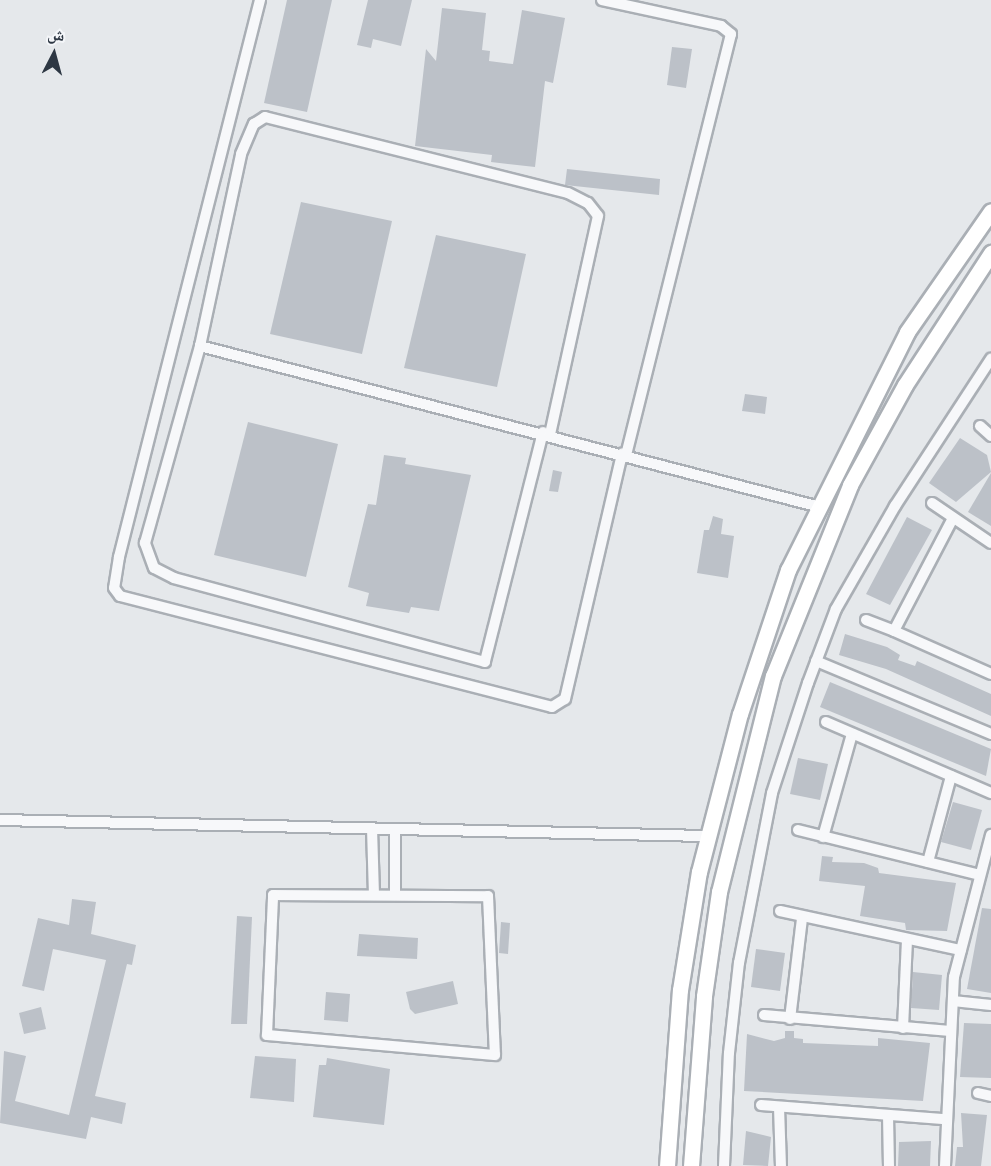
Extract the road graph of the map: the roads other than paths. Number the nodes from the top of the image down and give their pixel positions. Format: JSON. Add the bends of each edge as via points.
{"nodes":[{"id":1,"x":260,"y":0,"type":"edge"},
{"id":2,"x":602,"y":0,"type":"edge"},
{"id":3,"x":991,"y":211,"type":"edge"},
{"id":4,"x":991,"y":253,"type":"edge"},
{"id":5,"x":200,"y":346,"type":"junction"},
{"id":6,"x":991,"y":359,"type":"edge"},
{"id":7,"x":980,"y":426,"type":"dead end"},
{"id":8,"x":546,"y":433,"type":"junction"},
{"id":9,"x":991,"y":436,"type":"edge"},
{"id":10,"x":624,"y":454,"type":"junction"},
{"id":11,"x":932,"y":503,"type":"dead end"},
{"id":12,"x":816,"y":506,"type":"junction"},
{"id":13,"x":953,"y":518,"type":"junction"},
{"id":14,"x":991,"y":543,"type":"edge"},
{"id":15,"x":866,"y":620,"type":"dead end"},
{"id":16,"x":894,"y":631,"type":"junction"},
{"id":17,"x":816,"y":661,"type":"junction"},
{"id":18,"x":991,"y":674,"type":"edge"},
{"id":19,"x":826,"y":722,"type":"dead end"},
{"id":20,"x":852,"y":734,"type":"junction"},
{"id":21,"x":991,"y":734,"type":"edge"},
{"id":22,"x":951,"y":776,"type":"junction"},
{"id":23,"x":991,"y":793,"type":"edge"},
{"id":24,"x":0,"y":820,"type":"edge"},
{"id":25,"x":372,"y":828,"type":"junction"},
{"id":26,"x":395,"y":829,"type":"junction"},
{"id":27,"x":798,"y":830,"type":"dead end"},
{"id":28,"x":991,"y":835,"type":"edge"},
{"id":29,"x":707,"y":836,"type":"junction"},
{"id":30,"x":823,"y":837,"type":"junction"},
{"id":31,"x":928,"y":862,"type":"junction"},
{"id":32,"x":980,"y":875,"type":"junction"},
{"id":33,"x":395,"y":894,"type":"junction"},
{"id":34,"x":374,"y":895,"type":"junction"},
{"id":35,"x":780,"y":911,"type":"dead end"},
{"id":36,"x":802,"y":918,"type":"junction"},
{"id":37,"x":907,"y":939,"type":"junction"},
{"id":38,"x":961,"y":950,"type":"junction"},
{"id":39,"x":952,"y":1001,"type":"junction"},
{"id":40,"x":991,"y":1005,"type":"edge"},
{"id":41,"x":764,"y":1015,"type":"dead end"},
{"id":42,"x":790,"y":1020,"type":"junction"},
{"id":43,"x":903,"y":1028,"type":"junction"},
{"id":44,"x":950,"y":1031,"type":"junction"},
{"id":45,"x":978,"y":1093,"type":"dead end"},
{"id":46,"x":991,"y":1096,"type":"edge"},
{"id":47,"x":761,"y":1105,"type":"dead end"},
{"id":48,"x":779,"y":1107,"type":"junction"},
{"id":49,"x":888,"y":1115,"type":"junction"},
{"id":50,"x":945,"y":1119,"type":"junction"},
{"id":51,"x":667,"y":1166,"type":"edge"},
{"id":52,"x":692,"y":1166,"type":"edge"},
{"id":53,"x":724,"y":1166,"type":"edge"},
{"id":54,"x":781,"y":1166,"type":"edge"},
{"id":55,"x":889,"y":1166,"type":"edge"},
{"id":56,"x":945,"y":1166,"type":"edge"}],
"edges":[{"from":1,"to":10,"type":"street","via":[[119,557],[114,588],[120,596],[552,707],[566,699]]},
{"from":2,"to":10,"type":"street","via":[[721,26],[731,34]]},
{"from":3,"to":12,"type":"street","via":[[907,332]]},
{"from":4,"to":52,"type":"street","via":[[905,385],[850,485],[772,676],[719,892],[704,996]]},
{"from":5,"to":8,"type":"street"},
{"from":5,"to":8,"type":"street","via":[[145,543],[154,568],[174,578],[485,662]]},
{"from":5,"to":8,"type":"street","via":[[241,154],[254,124],[265,117],[568,193],[588,202],[598,216]]},
{"from":6,"to":17,"type":"street","via":[[894,506],[836,609]]},
{"from":7,"to":9,"type":"street"},
{"from":8,"to":10,"type":"street"},
{"from":10,"to":12,"type":"street"},
{"from":11,"to":13,"type":"street"},
{"from":12,"to":29,"type":"street","via":[[788,570],[757,662]]},
{"from":13,"to":14,"type":"street"},
{"from":13,"to":16,"type":"street"},
{"from":15,"to":16,"type":"street"},
{"from":16,"to":18,"type":"street"},
{"from":17,"to":21,"type":"street"},
{"from":17,"to":53,"type":"street","via":[[772,793],[740,963],[729,1053]]},
{"from":19,"to":20,"type":"street"},
{"from":20,"to":22,"type":"street"},
{"from":20,"to":30,"type":"street"},
{"from":22,"to":23,"type":"street"},
{"from":22,"to":31,"type":"street"},
{"from":24,"to":25,"type":"street"},
{"from":25,"to":26,"type":"street"},
{"from":25,"to":34,"type":"street"},
{"from":26,"to":29,"type":"street"},
{"from":26,"to":33,"type":"street"},
{"from":27,"to":30,"type":"street"},
{"from":28,"to":32,"type":"street"},
{"from":29,"to":51,"type":"street","via":[[680,990]]},
{"from":30,"to":31,"type":"street"},
{"from":31,"to":32,"type":"street"},
{"from":32,"to":38,"type":"street"},
{"from":33,"to":34,"type":"street"},
{"from":33,"to":34,"type":"street","via":[[488,896],[495,1055],[267,1035],[273,895]]},
{"from":35,"to":36,"type":"street"},
{"from":36,"to":37,"type":"street"},
{"from":36,"to":42,"type":"street"},
{"from":37,"to":38,"type":"street"},
{"from":37,"to":43,"type":"street"},
{"from":38,"to":39,"type":"street"},
{"from":39,"to":40,"type":"street"},
{"from":39,"to":44,"type":"street"},
{"from":41,"to":42,"type":"street"},
{"from":42,"to":43,"type":"street"},
{"from":43,"to":44,"type":"street"},
{"from":44,"to":50,"type":"street"},
{"from":45,"to":46,"type":"street"},
{"from":47,"to":48,"type":"street"},
{"from":48,"to":49,"type":"street"},
{"from":48,"to":54,"type":"street"},
{"from":49,"to":50,"type":"street"},
{"from":49,"to":55,"type":"street"},
{"from":50,"to":56,"type":"street"}]}
